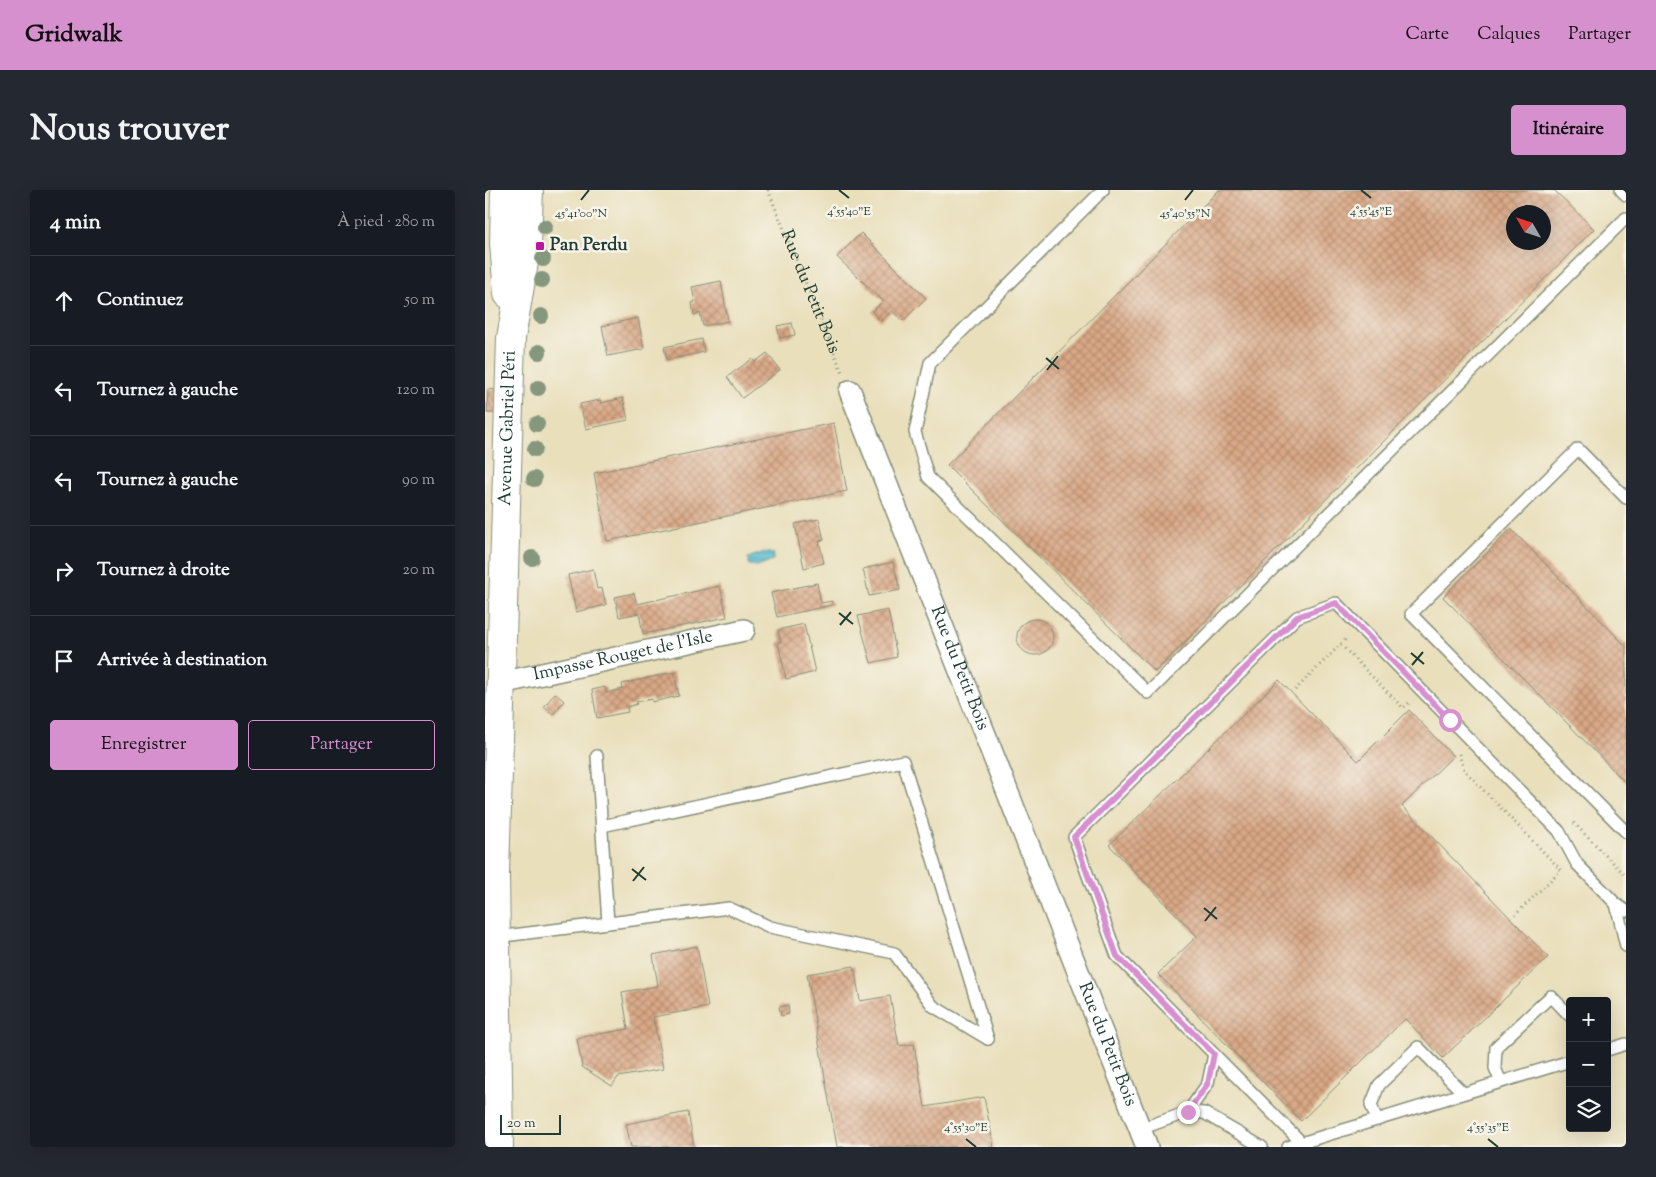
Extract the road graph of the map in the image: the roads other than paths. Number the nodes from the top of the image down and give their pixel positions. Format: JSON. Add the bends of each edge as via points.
{"nodes":[{"id":1,"x":505,"y":190,"type":"edge"},
{"id":2,"x":529,"y":190,"type":"edge"},
{"id":3,"x":1103,"y":190,"type":"edge"},
{"id":4,"x":1621,"y":190,"type":"edge"},
{"id":5,"x":1626,"y":195,"type":"edge"},
{"id":6,"x":1626,"y":218,"type":"edge"},
{"id":7,"x":511,"y":338,"type":"junction"},
{"id":8,"x":850,"y":391,"type":"road end"},
{"id":9,"x":1626,"y":498,"type":"edge"},
{"id":10,"x":744,"y":630,"type":"dead end"},
{"id":11,"x":501,"y":683,"type":"junction"},
{"id":12,"x":597,"y":756,"type":"dead end"},
{"id":13,"x":602,"y":826,"type":"junction"},
{"id":14,"x":1626,"y":832,"type":"edge"},
{"id":15,"x":1616,"y":904,"type":"junction"},
{"id":16,"x":1626,"y":911,"type":"edge"},
{"id":17,"x":608,"y":923,"type":"junction"},
{"id":18,"x":496,"y":937,"type":"junction"},
{"id":19,"x":1626,"y":946,"type":"edge"},
{"id":20,"x":1566,"y":1012,"type":"edge"},
{"id":21,"x":1626,"y":1044,"type":"edge"},
{"id":22,"x":1611,"y":1049,"type":"edge"},
{"id":23,"x":1214,"y":1054,"type":"junction"},
{"id":24,"x":1566,"y":1062,"type":"edge"},
{"id":25,"x":1501,"y":1082,"type":"junction"},
{"id":26,"x":1463,"y":1094,"type":"junction"},
{"id":27,"x":1188,"y":1112,"type":"junction"},
{"id":28,"x":1377,"y":1120,"type":"junction"},
{"id":29,"x":1143,"y":1138,"type":"edge"},
{"id":30,"x":1302,"y":1143,"type":"junction"},
{"id":31,"x":499,"y":1147,"type":"edge"},
{"id":32,"x":1262,"y":1147,"type":"edge"},
{"id":33,"x":1288,"y":1147,"type":"edge"}],
"edges":[{"from":1,"to":7,"type":"main road","via":[[504,243]]},
{"from":2,"to":7,"type":"main road","name":"Avenue Gabriel Péri","via":[[527,245]]},
{"from":3,"to":6,"type":"lane","via":[[930,363],[915,432],[928,476],[1148,693]]},
{"from":4,"to":5,"type":"lane"},
{"from":7,"to":11,"type":"main road","name":"Avenue Gabriel Péri"},
{"from":8,"to":29,"type":"street","name":"Rue du Petit Bois"},
{"from":9,"to":14,"type":"lane","via":[[1578,449],[1411,614]]},
{"from":10,"to":11,"type":"street","name":"Impasse Rouget de l'Isle"},
{"from":11,"to":18,"type":"main road","name":"Avenue Gabriel Péri"},
{"from":12,"to":13,"type":"lane"},
{"from":13,"to":17,"type":"lane"},
{"from":13,"to":17,"type":"lane","via":[[903,761],[988,1039],[933,1006],[893,953],[770,927],[729,908]]},
{"from":15,"to":16,"type":"lane"},
{"from":15,"to":19,"type":"lane"},
{"from":15,"to":23,"type":"lane","via":[[1577,864],[1559,831],[1336,603],[1297,617],[1074,837],[1117,956]]},
{"from":17,"to":18,"type":"lane"},
{"from":18,"to":31,"type":"main road","name":"Avenue Gabriel Péri"},
{"from":20,"to":25,"type":"lane","via":[[1551,996],[1496,1047],[1495,1068]]},
{"from":21,"to":22,"type":"lane"},
{"from":23,"to":27,"type":"lane","via":[[1208,1083]]},
{"from":23,"to":30,"type":"lane"},
{"from":24,"to":25,"type":"lane"},
{"from":25,"to":26,"type":"lane"},
{"from":26,"to":28,"type":"lane"},
{"from":26,"to":28,"type":"lane","via":[[1419,1047],[1379,1085],[1371,1105]]},
{"from":27,"to":29,"type":"lane"},
{"from":27,"to":32,"type":"lane","via":[[1204,1113]]},
{"from":28,"to":30,"type":"lane"},
{"from":30,"to":33,"type":"lane"}]}
